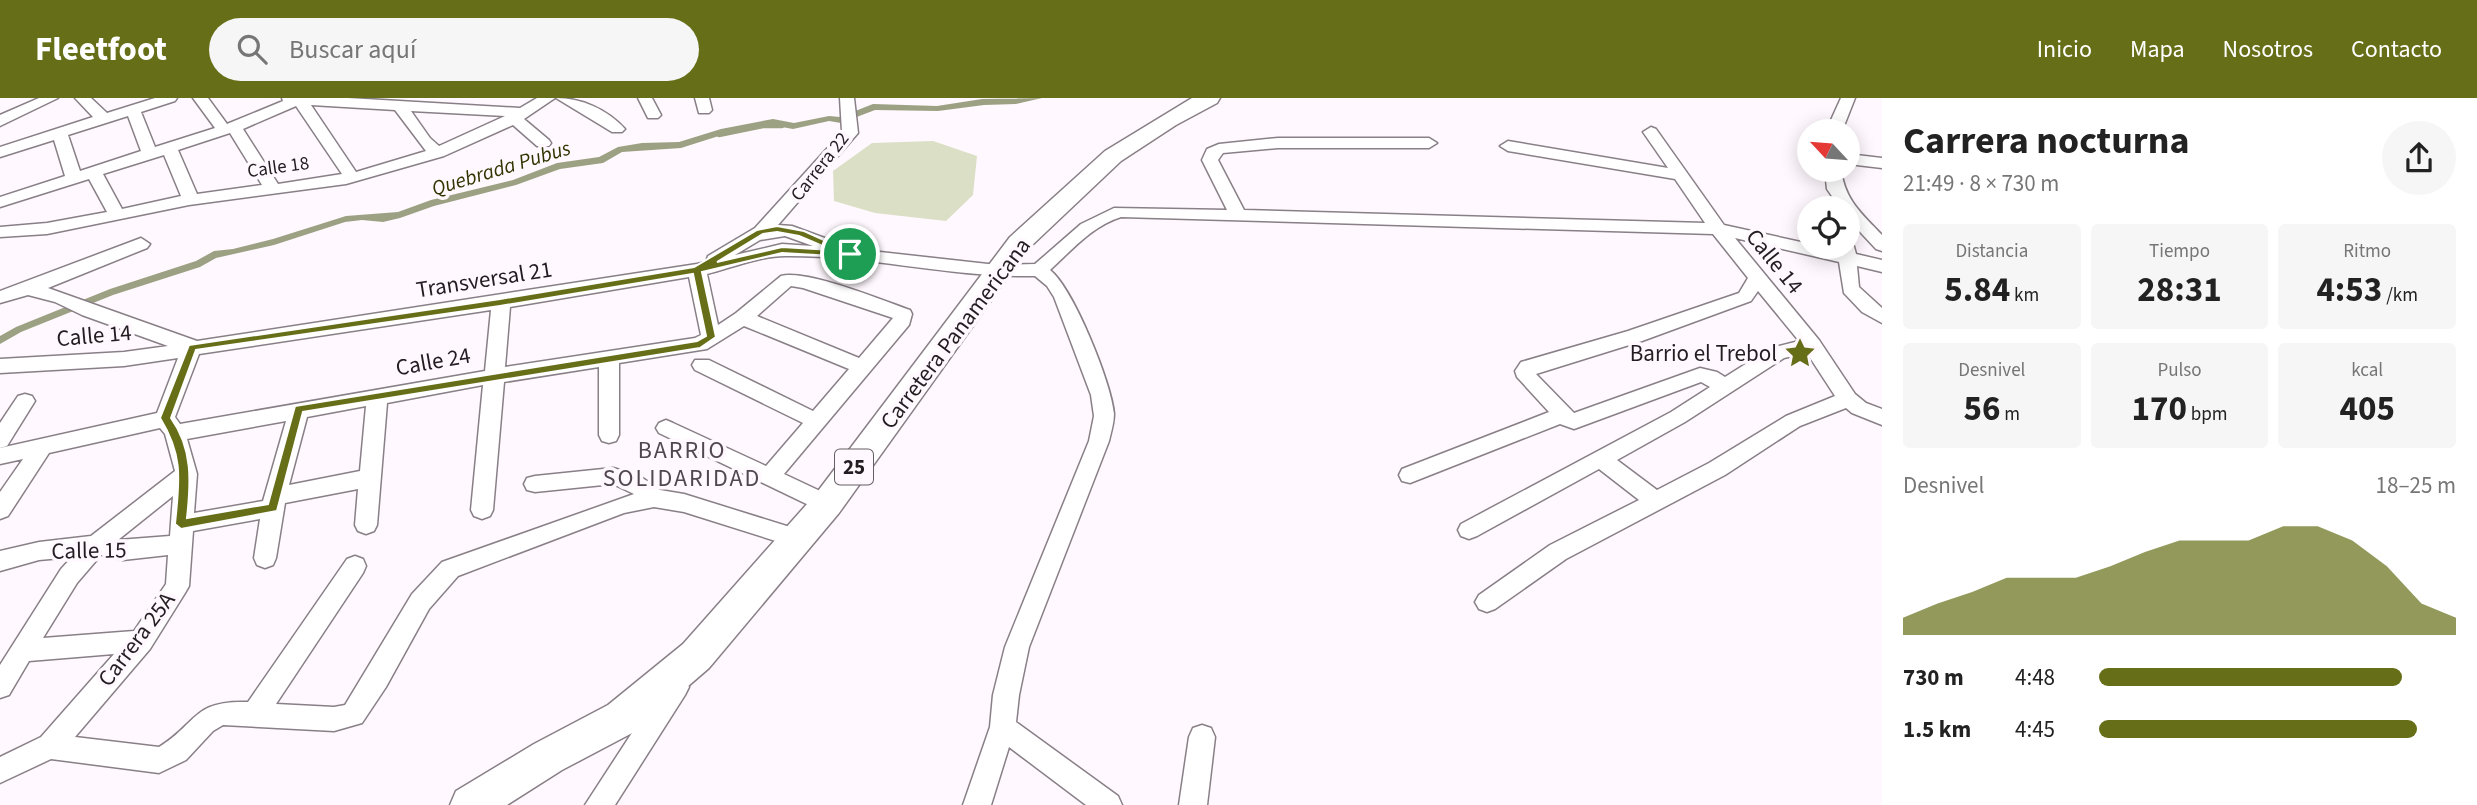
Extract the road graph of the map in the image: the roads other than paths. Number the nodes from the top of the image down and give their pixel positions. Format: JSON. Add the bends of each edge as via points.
{"nodes":[{"id":1,"x":51,"y":98,"type":"edge"},
{"id":2,"x":82,"y":98,"type":"edge"},
{"id":3,"x":170,"y":98,"type":"edge"},
{"id":4,"x":200,"y":98,"type":"edge"},
{"id":5,"x":276,"y":98,"type":"edge"},
{"id":6,"x":548,"y":98,"type":"edge"},
{"id":7,"x":563,"y":98,"type":"edge"},
{"id":8,"x":645,"y":98,"type":"edge"},
{"id":9,"x":1209,"y":98,"type":"edge"},
{"id":10,"x":1848,"y":98,"type":"edge"},
{"id":11,"x":301,"y":99,"type":"edge"},
{"id":12,"x":848,"y":102,"type":"edge"},
{"id":13,"x":399,"y":105,"type":"junction"},
{"id":14,"x":133,"y":111,"type":"junction"},
{"id":15,"x":519,"y":115,"type":"junction"},
{"id":16,"x":653,"y":115,"type":"dead end"},
{"id":17,"x":3,"y":119,"type":"edge"},
{"id":18,"x":1839,"y":119,"type":"edge"},
{"id":19,"x":105,"y":120,"type":"junction"},
{"id":20,"x":229,"y":129,"type":"junction"},
{"id":21,"x":617,"y":129,"type":"dead end"},
{"id":22,"x":1651,"y":132,"type":"dead end"},
{"id":23,"x":60,"y":134,"type":"junction"},
{"id":24,"x":26,"y":143,"type":"junction"},
{"id":25,"x":543,"y":143,"type":"dead end"},
{"id":26,"x":1429,"y":143,"type":"dead end"},
{"id":27,"x":1508,"y":146,"type":"dead end"},
{"id":28,"x":169,"y":147,"type":"junction"},
{"id":29,"x":0,"y":152,"type":"edge"},
{"id":30,"x":150,"y":153,"type":"junction"},
{"id":31,"x":438,"y":153,"type":"junction"},
{"id":32,"x":1860,"y":160,"type":"edge"},
{"id":33,"x":1882,"y":163,"type":"edge"},
{"id":34,"x":94,"y":172,"type":"junction"},
{"id":35,"x":1681,"y":175,"type":"junction"},
{"id":36,"x":351,"y":176,"type":"junction"},
{"id":37,"x":74,"y":178,"type":"junction"},
{"id":38,"x":272,"y":188,"type":"junction"},
{"id":39,"x":191,"y":200,"type":"junction"},
{"id":40,"x":0,"y":202,"type":"edge"},
{"id":41,"x":785,"y":208,"type":"junction"},
{"id":42,"x":1237,"y":213,"type":"junction"},
{"id":43,"x":116,"y":214,"type":"junction"},
{"id":44,"x":1860,"y":222,"type":"edge"},
{"id":45,"x":1718,"y":229,"type":"junction"},
{"id":46,"x":0,"y":232,"type":"edge"},
{"id":47,"x":761,"y":232,"type":"junction"},
{"id":48,"x":801,"y":233,"type":"junction"},
{"id":49,"x":1877,"y":240,"type":"edge"},
{"id":50,"x":1797,"y":241,"type":"edge"},
{"id":51,"x":141,"y":244,"type":"dead end"},
{"id":52,"x":782,"y":250,"type":"junction"},
{"id":53,"x":850,"y":254,"type":"junction"},
{"id":54,"x":1860,"y":255,"type":"edge"},
{"id":55,"x":1848,"y":259,"type":"edge"},
{"id":56,"x":1882,"y":266,"type":"edge"},
{"id":57,"x":697,"y":270,"type":"junction"},
{"id":58,"x":1039,"y":270,"type":"junction"},
{"id":59,"x":997,"y":271,"type":"junction"},
{"id":60,"x":1757,"y":278,"type":"junction"},
{"id":61,"x":28,"y":289,"type":"junction"},
{"id":62,"x":0,"y":297,"type":"edge"},
{"id":63,"x":500,"y":302,"type":"junction"},
{"id":64,"x":1882,"y":317,"type":"edge"},
{"id":65,"x":743,"y":318,"type":"junction"},
{"id":66,"x":705,"y":341,"type":"junction"},
{"id":67,"x":1812,"y":345,"type":"junction"},
{"id":68,"x":192,"y":347,"type":"junction"},
{"id":69,"x":609,"y":358,"type":"junction"},
{"id":70,"x":702,"y":365,"type":"dead end"},
{"id":71,"x":0,"y":366,"type":"edge"},
{"id":72,"x":862,"y":367,"type":"junction"},
{"id":73,"x":494,"y":376,"type":"junction"},
{"id":74,"x":1726,"y":388,"type":"junction"},
{"id":75,"x":377,"y":396,"type":"junction"},
{"id":76,"x":1848,"y":399,"type":"junction"},
{"id":77,"x":25,"y":401,"type":"dead end"},
{"id":78,"x":299,"y":409,"type":"junction"},
{"id":79,"x":1875,"y":414,"type":"edge"},
{"id":80,"x":1563,"y":415,"type":"junction"},
{"id":81,"x":816,"y":421,"type":"junction"},
{"id":82,"x":170,"y":426,"type":"junction"},
{"id":83,"x":666,"y":428,"type":"dead end"},
{"id":84,"x":609,"y":435,"type":"dead end"},
{"id":85,"x":0,"y":440,"type":"edge"},
{"id":86,"x":41,"y":449,"type":"junction"},
{"id":87,"x":0,"y":456,"type":"edge"},
{"id":88,"x":1602,"y":460,"type":"junction"},
{"id":89,"x":186,"y":474,"type":"junction"},
{"id":90,"x":1410,"y":475,"type":"dead end"},
{"id":91,"x":769,"y":477,"type":"junction"},
{"id":92,"x":370,"y":478,"type":"junction"},
{"id":93,"x":535,"y":484,"type":"dead end"},
{"id":94,"x":654,"y":498,"type":"junction"},
{"id":95,"x":1656,"y":501,"type":"junction"},
{"id":96,"x":274,"y":502,"type":"junction"},
{"id":97,"x":827,"y":504,"type":"junction"},
{"id":98,"x":0,"y":510,"type":"edge"},
{"id":99,"x":482,"y":510,"type":"dead end"},
{"id":100,"x":366,"y":525,"type":"dead end"},
{"id":101,"x":1469,"y":530,"type":"dead end"},
{"id":102,"x":179,"y":534,"type":"junction"},
{"id":103,"x":798,"y":539,"type":"junction"},
{"id":104,"x":96,"y":545,"type":"junction"},
{"id":105,"x":265,"y":558,"type":"dead end"},
{"id":106,"x":0,"y":561,"type":"edge"},
{"id":107,"x":355,"y":566,"type":"dead end"},
{"id":108,"x":1487,"y":602,"type":"dead end"},
{"id":109,"x":141,"y":641,"type":"junction"},
{"id":110,"x":23,"y":650,"type":"junction"},
{"id":111,"x":696,"y":656,"type":"junction"},
{"id":112,"x":0,"y":687,"type":"edge"},
{"id":113,"x":255,"y":714,"type":"junction"},
{"id":114,"x":1003,"y":727,"type":"junction"},
{"id":115,"x":1202,"y":737,"type":"dead end"},
{"id":116,"x":50,"y":746,"type":"junction"},
{"id":117,"x":0,"y":770,"type":"edge"},
{"id":118,"x":470,"y":805,"type":"edge"},
{"id":119,"x":599,"y":805,"type":"edge"},
{"id":120,"x":977,"y":805,"type":"edge"},
{"id":121,"x":1108,"y":805,"type":"edge"},
{"id":122,"x":1193,"y":805,"type":"edge"}],
"edges":[{"from":1,"to":17,"type":"street"},
{"from":2,"to":19,"type":"street"},
{"from":3,"to":14,"type":"street"},
{"from":4,"to":20,"type":"street"},
{"from":5,"to":11,"type":"street"},
{"from":6,"to":15,"type":"street","name":"Calle 18"},
{"from":7,"to":21,"type":"street"},
{"from":8,"to":16,"type":"street"},
{"from":9,"to":59,"type":"highway","name":"Carretera Panamericana","number":"25","via":[[1113,156],[1019,243]]},
{"from":10,"to":18,"type":"street"},
{"from":11,"to":13,"type":"street"},
{"from":11,"to":20,"type":"street"},
{"from":11,"to":36,"type":"street"},
{"from":12,"to":41,"type":"street","name":"Carrera 22","via":[[850,132]]},
{"from":13,"to":15,"type":"street"},
{"from":13,"to":31,"type":"street"},
{"from":14,"to":19,"type":"street"},
{"from":14,"to":30,"type":"street"},
{"from":15,"to":25,"type":"street"},
{"from":15,"to":31,"type":"street","name":"Calle 18"},
{"from":17,"to":24,"type":"street"},
{"from":19,"to":23,"type":"street"},
{"from":20,"to":28,"type":"street"},
{"from":20,"to":38,"type":"street"},
{"from":22,"to":35,"type":"street","name":"Calle 14"},
{"from":23,"to":24,"type":"street"},
{"from":23,"to":37,"type":"street"},
{"from":24,"to":29,"type":"street"},
{"from":26,"to":42,"type":"street","via":[[1278,143],[1219,149],[1210,160]]},
{"from":27,"to":35,"type":"street"},
{"from":28,"to":30,"type":"street"},
{"from":28,"to":39,"type":"street"},
{"from":30,"to":34,"type":"street"},
{"from":31,"to":36,"type":"street","name":"Calle 18"},
{"from":32,"to":33,"type":"street"},
{"from":34,"to":37,"type":"street"},
{"from":34,"to":43,"type":"street"},
{"from":35,"to":45,"type":"street","name":"Calle 14"},
{"from":36,"to":38,"type":"street","name":"Calle 18"},
{"from":37,"to":40,"type":"street"},
{"from":38,"to":39,"type":"street","name":"Calle 18"},
{"from":39,"to":43,"type":"street","name":"Calle 18"},
{"from":41,"to":47,"type":"street","name":"Carrera 22"},
{"from":41,"to":48,"type":"street"},
{"from":42,"to":45,"type":"street"},
{"from":42,"to":58,"type":"street","via":[[1106,215]]},
{"from":43,"to":46,"type":"street","name":"Calle 18"},
{"from":44,"to":49,"type":"street"},
{"from":45,"to":50,"type":"street"},
{"from":45,"to":60,"type":"street","name":"Calle 14"},
{"from":47,"to":48,"type":"street","name":"Transversal 21"},
{"from":47,"to":52,"type":"street"},
{"from":47,"to":57,"type":"street","name":"Carrera 22"},
{"from":48,"to":53,"type":"street","name":"Transversal 21"},
{"from":51,"to":61,"type":"street"},
{"from":52,"to":53,"type":"street","name":"Transversal 21"},
{"from":52,"to":57,"type":"street","name":"Transversal 21"},
{"from":53,"to":59,"type":"street","name":"Transversal 21"},
{"from":54,"to":56,"type":"street"},
{"from":55,"to":64,"type":"street","via":[[1850,289]]},
{"from":57,"to":63,"type":"street","name":"Transversal 21"},
{"from":57,"to":66,"type":"street"},
{"from":58,"to":59,"type":"street","name":"Transversal 21"},
{"from":58,"to":114,"type":"street","via":[[1063,297],[1101,395],[1104,416],[1100,441],[1017,647]]},
{"from":59,"to":97,"type":"highway","name":"Carretera Panamericana","number":"25"},
{"from":60,"to":67,"type":"street","name":"Calle 14"},
{"from":60,"to":80,"type":"street","via":[[1745,297],[1528,367],[1527,377]]},
{"from":61,"to":62,"type":"street"},
{"from":61,"to":68,"type":"street"},
{"from":63,"to":68,"type":"street","name":"Transversal 21"},
{"from":63,"to":73,"type":"street"},
{"from":65,"to":66,"type":"street"},
{"from":65,"to":72,"type":"street"},
{"from":65,"to":72,"type":"street","via":[[787,280],[903,314]]},
{"from":66,"to":69,"type":"street","name":"Calle 24"},
{"from":67,"to":74,"type":"street","via":[[1778,353]]},
{"from":67,"to":76,"type":"street","name":"Calle 14"},
{"from":68,"to":71,"type":"street","name":"Calle 14","via":[[124,359]]},
{"from":68,"to":82,"type":"street"},
{"from":69,"to":73,"type":"street","name":"Calle 24"},
{"from":69,"to":84,"type":"street"},
{"from":70,"to":81,"type":"street"},
{"from":72,"to":81,"type":"street"},
{"from":73,"to":75,"type":"street","name":"Calle 24"},
{"from":73,"to":99,"type":"street"},
{"from":74,"to":80,"type":"street","via":[[1700,374],[1574,421]]},
{"from":74,"to":88,"type":"street"},
{"from":75,"to":78,"type":"street","name":"Calle 24"},
{"from":75,"to":92,"type":"street"},
{"from":76,"to":79,"type":"street","name":"Calle 14"},
{"from":76,"to":95,"type":"street","via":[[1793,421]]},
{"from":77,"to":85,"type":"street"},
{"from":78,"to":82,"type":"street","name":"Calle 24"},
{"from":78,"to":96,"type":"street"},
{"from":80,"to":90,"type":"street"},
{"from":81,"to":91,"type":"street"},
{"from":82,"to":86,"type":"street"},
{"from":82,"to":89,"type":"street","name":"Carrera 25A"},
{"from":83,"to":91,"type":"street"},
{"from":86,"to":87,"type":"street"},
{"from":86,"to":98,"type":"street"},
{"from":88,"to":95,"type":"street"},
{"from":88,"to":101,"type":"street"},
{"from":89,"to":102,"type":"street","name":"Carrera 25A"},
{"from":89,"to":104,"type":"street"},
{"from":91,"to":97,"type":"street"},
{"from":92,"to":96,"type":"street","name":"Calle 15"},
{"from":92,"to":100,"type":"street"},
{"from":93,"to":94,"type":"street","via":[[612,476],[641,485]]},
{"from":94,"to":103,"type":"street"},
{"from":94,"to":113,"type":"street","via":[[621,505],[450,569],[418,605],[368,698],[353,715],[334,719]]},
{"from":95,"to":108,"type":"street","via":[[1558,552]]},
{"from":96,"to":102,"type":"street","name":"Calle 15"},
{"from":96,"to":105,"type":"street"},
{"from":97,"to":103,"type":"highway","name":"Carretera Panamericana","number":"25"},
{"from":102,"to":104,"type":"street","name":"Calle 15","via":[[124,551]]},
{"from":102,"to":109,"type":"street","name":"Carrera 25A","via":[[177,586]]},
{"from":103,"to":111,"type":"highway","name":"Carretera Panamericana","number":"25"},
{"from":104,"to":106,"type":"street","name":"Calle 15"},
{"from":104,"to":110,"type":"street","via":[[69,576]]},
{"from":107,"to":113,"type":"street"},
{"from":109,"to":110,"type":"street"},
{"from":109,"to":116,"type":"street","name":"Carrera 25A"},
{"from":110,"to":112,"type":"street"},
{"from":111,"to":118,"type":"highway","name":"Carretera Panamericana","number":"25","via":[[622,718]]},
{"from":111,"to":119,"type":"street"},
{"from":113,"to":116,"type":"street","via":[[209,717],[169,758],[159,760]]},
{"from":114,"to":120,"type":"street"},
{"from":114,"to":121,"type":"street"},
{"from":115,"to":122,"type":"street"},
{"from":116,"to":117,"type":"street"}]}
